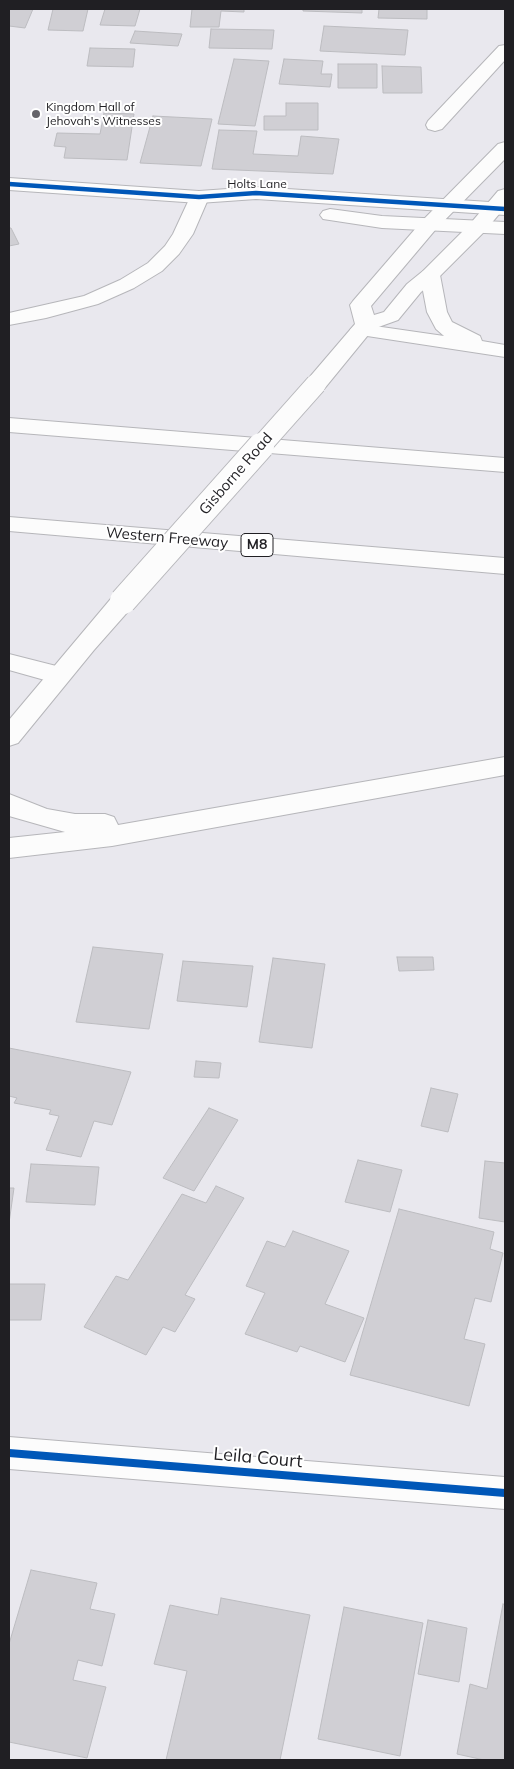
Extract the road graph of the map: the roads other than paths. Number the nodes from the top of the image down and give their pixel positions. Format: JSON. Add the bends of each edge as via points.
{"nodes":[{"id":1,"x":505,"y":50,"type":"edge"},
{"id":2,"x":435,"y":124,"type":"dead end"},
{"id":3,"x":505,"y":148,"type":"edge"},
{"id":4,"x":9,"y":184,"type":"edge"},
{"id":5,"x":199,"y":197,"type":"junction"},
{"id":6,"x":448,"y":204,"type":"junction"},
{"id":7,"x":502,"y":204,"type":"edge"},
{"id":8,"x":429,"y":225,"type":"junction"},
{"id":9,"x":477,"y":228,"type":"junction"},
{"id":10,"x":505,"y":228,"type":"edge"},
{"id":11,"x":430,"y":275,"type":"junction"},
{"id":12,"x":9,"y":319,"type":"edge"},
{"id":13,"x":363,"y":327,"type":"junction"},
{"id":14,"x":498,"y":350,"type":"edge"},
{"id":15,"x":9,"y":425,"type":"edge"},
{"id":16,"x":505,"y":465,"type":"edge"},
{"id":17,"x":9,"y":524,"type":"edge"},
{"id":18,"x":505,"y":566,"type":"edge"},
{"id":19,"x":9,"y":662,"type":"edge"},
{"id":20,"x":59,"y":675,"type":"junction"},
{"id":21,"x":9,"y":738,"type":"edge"},
{"id":22,"x":505,"y":766,"type":"edge"},
{"id":23,"x":9,"y":804,"type":"edge"},
{"id":24,"x":179,"y":823,"type":"junction"},
{"id":25,"x":9,"y":848,"type":"edge"},
{"id":26,"x":9,"y":1453,"type":"edge"},
{"id":27,"x":505,"y":1493,"type":"edge"}],
"edges":[{"from":1,"to":2,"type":"main road"},
{"from":3,"to":6,"type":"main road"},
{"from":4,"to":5,"type":"main road","name":"Holts Lane"},
{"from":5,"to":6,"type":"main road","name":"Holts Lane","via":[[256,193]]},
{"from":5,"to":8,"type":"main road","name":"Holts Lane","via":[[252,210]]},
{"from":5,"to":12,"type":"main road","via":[[183,234],[155,267],[91,300]]},
{"from":6,"to":7,"type":"main road","name":"Holts Lane"},
{"from":6,"to":8,"type":"main road"},
{"from":7,"to":9,"type":"main road"},
{"from":8,"to":9,"type":"main road","name":"Holts Lane"},
{"from":8,"to":13,"type":"main road","via":[[360,305]]},
{"from":9,"to":10,"type":"main road","name":"Holts Lane"},
{"from":9,"to":11,"type":"main road"},
{"from":11,"to":13,"type":"main road","via":[[414,288],[391,316]]},
{"from":11,"to":14,"type":"main road","via":[[437,312],[443,325],[451,332]]},
{"from":13,"to":14,"type":"main road"},
{"from":13,"to":20,"type":"main road","name":"Gisborne Road","bridge":true},
{"from":15,"to":16,"type":"main road"},
{"from":17,"to":18,"type":"main road","name":"Western Freeway","number":"M8"},
{"from":19,"to":20,"type":"main road"},
{"from":20,"to":21,"type":"main road","name":"Gisborne Road"},
{"from":22,"to":24,"type":"main road"},
{"from":23,"to":24,"type":"main road","via":[[46,818],[75,824]]},
{"from":24,"to":25,"type":"main road","via":[[112,836]]},
{"from":26,"to":27,"type":"main road","name":"Leila Court"}]}
